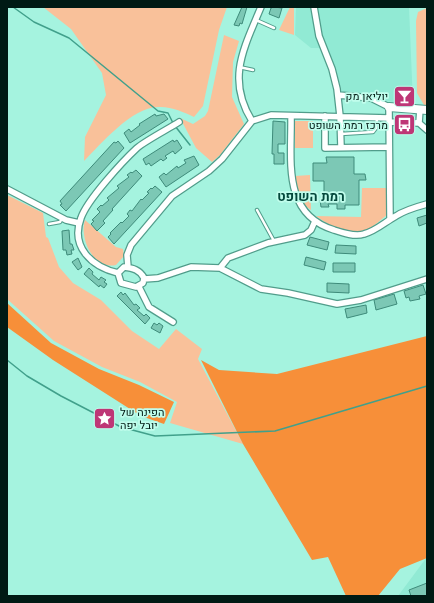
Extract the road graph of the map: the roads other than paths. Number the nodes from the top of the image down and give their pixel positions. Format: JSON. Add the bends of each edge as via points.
{"nodes":[{"id":1,"x":261,"y":7,"type":"edge"},
{"id":2,"x":314,"y":7,"type":"edge"},
{"id":3,"x":256,"y":20,"type":"junction"},
{"id":4,"x":274,"y":28,"type":"dead end"},
{"id":5,"x":239,"y":67,"type":"junction"},
{"id":6,"x":253,"y":70,"type":"dead end"},
{"id":7,"x":338,"y":95,"type":"junction"},
{"id":8,"x":389,"y":107,"type":"junction"},
{"id":9,"x":424,"y":110,"type":"edge"},
{"id":10,"x":291,"y":116,"type":"junction"},
{"id":11,"x":325,"y":116,"type":"junction"},
{"id":12,"x":340,"y":116,"type":"junction"},
{"id":13,"x":377,"y":117,"type":"junction"},
{"id":14,"x":389,"y":120,"type":"junction"},
{"id":15,"x":252,"y":121,"type":"junction"},
{"id":16,"x":179,"y":122,"type":"dead end"},
{"id":17,"x":419,"y":123,"type":"junction"},
{"id":18,"x":427,"y":130,"type":"edge"},
{"id":19,"x":341,"y":134,"type":"junction"},
{"id":20,"x":389,"y":147,"type":"junction"},
{"id":21,"x":341,"y":148,"type":"junction"},
{"id":22,"x":7,"y":189,"type":"edge"},
{"id":23,"x":427,"y":204,"type":"edge"},
{"id":24,"x":258,"y":210,"type":"dead end"},
{"id":25,"x":62,"y":218,"type":"junction"},
{"id":26,"x":390,"y":219,"type":"junction"},
{"id":27,"x":315,"y":221,"type":"junction"},
{"id":28,"x":79,"y":223,"type":"junction"},
{"id":29,"x":49,"y":224,"type":"dead end"},
{"id":30,"x":274,"y":241,"type":"junction"},
{"id":31,"x":128,"y":267,"type":"junction"},
{"id":32,"x":220,"y":268,"type":"junction"},
{"id":33,"x":118,"y":274,"type":"junction"},
{"id":34,"x":144,"y":279,"type":"junction"},
{"id":35,"x":427,"y":279,"type":"edge"},
{"id":36,"x":138,"y":287,"type":"junction"},
{"id":37,"x":173,"y":322,"type":"dead end"}],
"edges":[{"from":1,"to":3,"type":"street"},
{"from":2,"to":7,"type":"street","via":[[319,36],[335,78]]},
{"from":3,"to":4,"type":"lane"},
{"from":3,"to":5,"type":"street"},
{"from":5,"to":6,"type":"lane"},
{"from":5,"to":15,"type":"street","via":[[242,101]]},
{"from":7,"to":8,"type":"street","via":[[370,98]]},
{"from":7,"to":12,"type":"street"},
{"from":8,"to":9,"type":"street"},
{"from":8,"to":14,"type":"street"},
{"from":9,"to":17,"type":"street"},
{"from":10,"to":11,"type":"street"},
{"from":10,"to":15,"type":"street","via":[[271,115]]},
{"from":10,"to":27,"type":"street","via":[[292,184],[302,207]]},
{"from":11,"to":12,"type":"street"},
{"from":11,"to":21,"type":"street","via":[[325,148]]},
{"from":12,"to":13,"type":"street"},
{"from":12,"to":19,"type":"street"},
{"from":13,"to":14,"type":"street"},
{"from":13,"to":19,"type":"lane","via":[[373,132]]},
{"from":14,"to":17,"type":"street"},
{"from":14,"to":20,"type":"street"},
{"from":15,"to":31,"type":"street","via":[[222,159],[172,196],[131,245],[127,255]]},
{"from":16,"to":28,"type":"street","via":[[138,147],[118,167],[89,204]]},
{"from":17,"to":18,"type":"street"},
{"from":19,"to":21,"type":"street"},
{"from":20,"to":21,"type":"street"},
{"from":20,"to":26,"type":"street"},
{"from":22,"to":25,"type":"street"},
{"from":23,"to":26,"type":"street"},
{"from":24,"to":30,"type":"lane"},
{"from":25,"to":28,"type":"street"},
{"from":25,"to":29,"type":"lane","via":[[60,222]]},
{"from":26,"to":27,"type":"street","via":[[362,235],[332,230]]},
{"from":27,"to":30,"type":"street","via":[[305,235]]},
{"from":28,"to":33,"type":"street","via":[[79,238],[87,256],[97,266]]},
{"from":30,"to":32,"type":"street","via":[[228,258]]},
{"from":31,"to":33,"type":"street","via":[[122,268]]},
{"from":31,"to":34,"type":"street","via":[[141,273]]},
{"from":32,"to":34,"type":"street","via":[[190,267],[158,278]]},
{"from":32,"to":35,"type":"street","via":[[261,289],[337,304],[361,300]]},
{"from":33,"to":36,"type":"street","via":[[124,285]]},
{"from":34,"to":36,"type":"street"},
{"from":36,"to":37,"type":"street","via":[[149,307]]}]}
